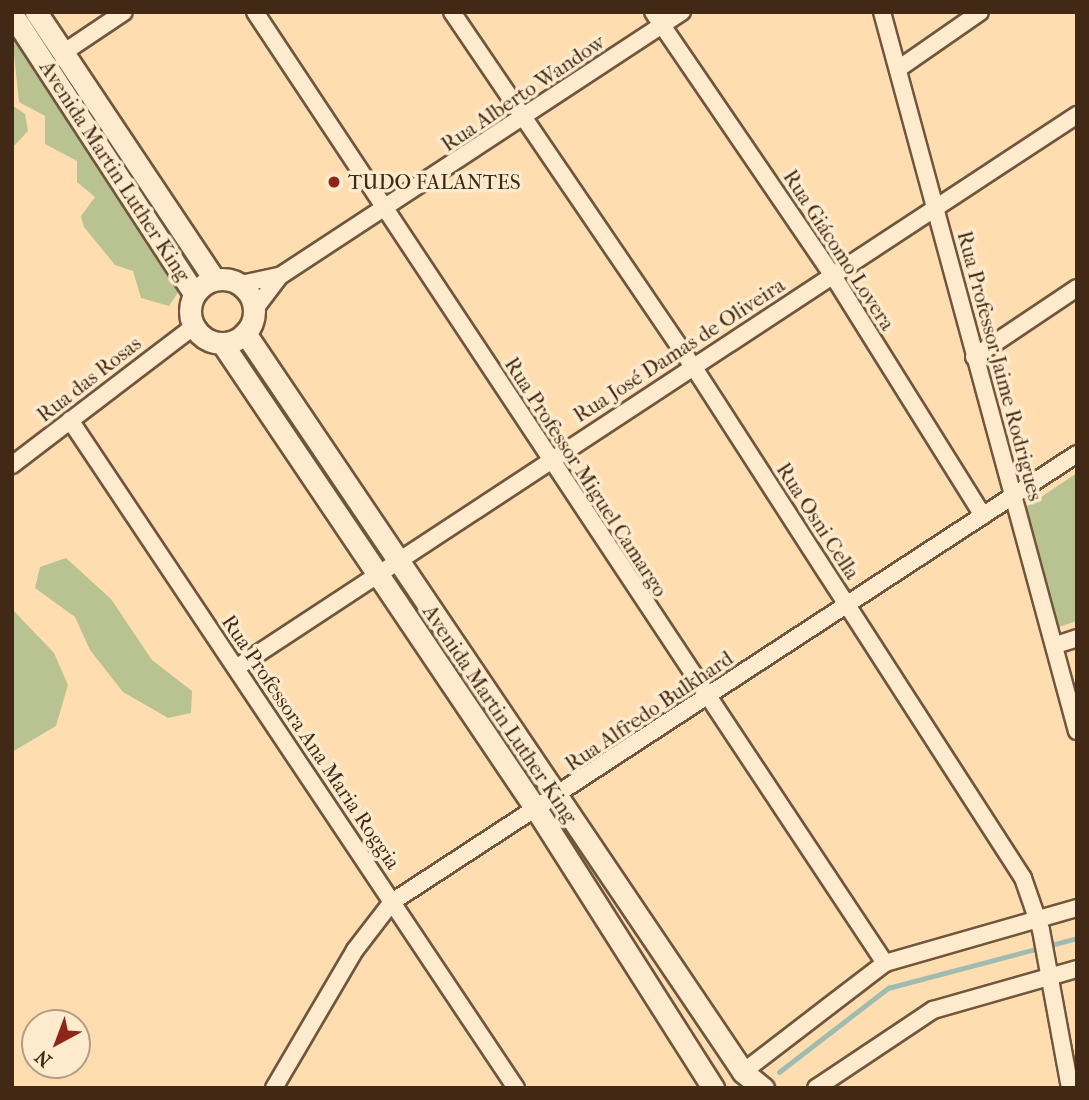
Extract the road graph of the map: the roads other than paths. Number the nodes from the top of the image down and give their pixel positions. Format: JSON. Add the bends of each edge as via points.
{"nodes":[{"id":1,"x":36,"y":12,"type":"edge"},
{"id":2,"x":124,"y":12,"type":"edge"},
{"id":3,"x":255,"y":12,"type":"edge"},
{"id":4,"x":452,"y":12,"type":"edge"},
{"id":5,"x":682,"y":12,"type":"edge"},
{"id":6,"x":882,"y":12,"type":"edge"},
{"id":7,"x":979,"y":12,"type":"edge"},
{"id":8,"x":12,"y":14,"type":"edge"},
{"id":9,"x":657,"y":19,"type":"edge"},
{"id":10,"x":63,"y":53,"type":"junction"},
{"id":11,"x":901,"y":67,"type":"junction"},
{"id":12,"x":1077,"y":115,"type":"edge"},
{"id":13,"x":521,"y":120,"type":"junction"},
{"id":14,"x":936,"y":206,"type":"junction"},
{"id":15,"x":383,"y":210,"type":"junction"},
{"id":16,"x":832,"y":274,"type":"junction"},
{"id":17,"x":280,"y":276,"type":"junction"},
{"id":18,"x":214,"y":278,"type":"junction"},
{"id":19,"x":241,"y":284,"type":"junction"},
{"id":20,"x":1077,"y":288,"type":"edge"},
{"id":21,"x":194,"y":293,"type":"junction"},
{"id":22,"x":254,"y":309,"type":"junction"},
{"id":23,"x":193,"y":327,"type":"junction"},
{"id":24,"x":245,"y":333,"type":"junction"},
{"id":25,"x":222,"y":343,"type":"junction"},
{"id":26,"x":974,"y":357,"type":"junction"},
{"id":27,"x":693,"y":366,"type":"junction"},
{"id":28,"x":70,"y":420,"type":"junction"},
{"id":29,"x":1077,"y":454,"type":"edge"},
{"id":30,"x":548,"y":460,"type":"junction"},
{"id":31,"x":12,"y":465,"type":"edge"},
{"id":32,"x":1013,"y":496,"type":"junction"},
{"id":33,"x":984,"y":516,"type":"junction"},
{"id":34,"x":397,"y":563,"type":"junction"},
{"id":35,"x":378,"y":576,"type":"junction"},
{"id":36,"x":847,"y":605,"type":"junction"},
{"id":37,"x":1077,"y":638,"type":"edge"},
{"id":38,"x":1056,"y":645,"type":"junction"},
{"id":39,"x":236,"y":668,"type":"junction"},
{"id":40,"x":703,"y":696,"type":"junction"},
{"id":41,"x":1077,"y":731,"type":"edge"},
{"id":42,"x":557,"y":799,"type":"junction"},
{"id":43,"x":538,"y":812,"type":"junction"},
{"id":44,"x":392,"y":902,"type":"junction"},
{"id":45,"x":1077,"y":908,"type":"edge"},
{"id":46,"x":1039,"y":924,"type":"junction"},
{"id":47,"x":656,"y":944,"type":"junction"},
{"id":48,"x":633,"y":959,"type":"junction"},
{"id":49,"x":885,"y":963,"type":"junction"},
{"id":50,"x":1077,"y":970,"type":"edge"},
{"id":51,"x":1050,"y":975,"type":"junction"},
{"id":52,"x":743,"y":1072,"type":"junction"},
{"id":53,"x":274,"y":1088,"type":"edge"},
{"id":54,"x":516,"y":1088,"type":"edge"},
{"id":55,"x":713,"y":1088,"type":"edge"},
{"id":56,"x":723,"y":1088,"type":"edge"},
{"id":57,"x":763,"y":1088,"type":"edge"},
{"id":58,"x":816,"y":1088,"type":"edge"},
{"id":59,"x":1070,"y":1088,"type":"edge"}],
"edges":[{"from":1,"to":10,"type":"main road","name":"Avenida Martin Luther King"},
{"from":2,"to":10,"type":"street"},
{"from":3,"to":15,"type":"street","name":"Rua Professor Miguel Camargo"},
{"from":4,"to":13,"type":"street","name":"Rua Osni Cella"},
{"from":5,"to":9,"type":"street","name":"Rua Alberto Wandow"},
{"from":6,"to":11,"type":"street","name":"Rua Professor Jaime Rodrigues"},
{"from":7,"to":11,"type":"street"},
{"from":8,"to":21,"type":"main road","name":"Avenida Martin Luther King"},
{"from":9,"to":13,"type":"street","name":"Rua Alberto Wandow"},
{"from":9,"to":16,"type":"street","name":"Rua Giácomo Lovera"},
{"from":10,"to":18,"type":"main road","name":"Avenida Martin Luther King"},
{"from":11,"to":14,"type":"street","name":"Rua Professor Jaime Rodrigues"},
{"from":12,"to":14,"type":"street","name":"Rua José Damas de Oliveira"},
{"from":13,"to":15,"type":"street","name":"Rua Alberto Wandow"},
{"from":13,"to":27,"type":"street","name":"Rua Osni Cella"},
{"from":14,"to":16,"type":"street","name":"Rua José Damas de Oliveira"},
{"from":14,"to":26,"type":"street","name":"Rua Professor Jaime Rodrigues"},
{"from":15,"to":17,"type":"street","name":"Rua Alberto Wandow"},
{"from":15,"to":30,"type":"street","name":"Rua Professor Miguel Camargo"},
{"from":16,"to":27,"type":"street","name":"Rua José Damas de Oliveira"},
{"from":16,"to":33,"type":"street","name":"Rua Giácomo Lovera"},
{"from":17,"to":19,"type":"street","name":"Rua Alberto Wandow"},
{"from":17,"to":22,"type":"street","name":"Rua Alberto Wandow"},
{"from":18,"to":19,"type":"main road"},
{"from":18,"to":21,"type":"main road"},
{"from":19,"to":22,"type":"main road"},
{"from":20,"to":26,"type":"street"},
{"from":21,"to":23,"type":"main road"},
{"from":22,"to":24,"type":"main road"},
{"from":23,"to":25,"type":"main road"},
{"from":23,"to":28,"type":"street","name":"Rua das Rosas"},
{"from":24,"to":25,"type":"main road"},
{"from":24,"to":34,"type":"main road","name":"Avenida Martin Luther King"},
{"from":25,"to":35,"type":"main road","name":"Avenida Martin Luther King"},
{"from":26,"to":32,"type":"street","name":"Rua Professor Jaime Rodrigues"},
{"from":27,"to":30,"type":"street","name":"Rua José Damas de Oliveira"},
{"from":27,"to":36,"type":"street","name":"Rua Osni Cella"},
{"from":28,"to":31,"type":"street","name":"Rua das Rosas"},
{"from":28,"to":39,"type":"street","name":"Rua Professora Ana Maria Roggia"},
{"from":29,"to":32,"type":"street","name":"Rua Alfredo Bulkhard"},
{"from":30,"to":34,"type":"street","name":"Rua José Damas de Oliveira"},
{"from":30,"to":40,"type":"street","name":"Rua Professor Miguel Camargo"},
{"from":32,"to":33,"type":"street","name":"Rua Alfredo Bulkhard"},
{"from":32,"to":38,"type":"street","name":"Rua Professor Jaime Rodrigues"},
{"from":33,"to":36,"type":"street","name":"Rua Alfredo Bulkhard"},
{"from":34,"to":35,"type":"street","name":"Rua José Damas de Oliveira"},
{"from":34,"to":42,"type":"main road","name":"Avenida Martin Luther King"},
{"from":35,"to":39,"type":"street","name":"Rua José Damas de Oliveira"},
{"from":35,"to":43,"type":"main road","name":"Avenida Martin Luther King"},
{"from":36,"to":40,"type":"street","name":"Rua Alfredo Bulkhard"},
{"from":36,"to":46,"type":"street","name":"Rua Osni Cella","via":[[1023,878]]},
{"from":37,"to":38,"type":"street"},
{"from":38,"to":41,"type":"street","name":"Rua Professor Jaime Rodrigues"},
{"from":39,"to":44,"type":"street","name":"Rua Professora Ana Maria Roggia"},
{"from":40,"to":42,"type":"street","name":"Rua Alfredo Bulkhard"},
{"from":40,"to":49,"type":"street","name":"Rua Professor Miguel Camargo"},
{"from":42,"to":43,"type":"street","name":"Rua Alfredo Bulkhard"},
{"from":42,"to":47,"type":"main road","name":"Avenida Martin Luther King"},
{"from":43,"to":44,"type":"street","name":"Rua Alfredo Bulkhard"},
{"from":43,"to":48,"type":"main road","name":"Avenida Martin Luther King"},
{"from":44,"to":53,"type":"street","name":"Rua Alfredo Bulkhard","via":[[355,950]]},
{"from":44,"to":54,"type":"street","name":"Rua Professora Ana Maria Roggia"},
{"from":45,"to":46,"type":"street"},
{"from":46,"to":49,"type":"street"},
{"from":46,"to":51,"type":"street","name":"Rua Osni Cella"},
{"from":47,"to":48,"type":"main road"},
{"from":47,"to":52,"type":"main road","name":"Avenida Martin Luther King"},
{"from":48,"to":55,"type":"main road","name":"Avenida Martin Luther King"},
{"from":49,"to":52,"type":"street"},
{"from":50,"to":51,"type":"street"},
{"from":51,"to":58,"type":"street","via":[[933,1010]]},
{"from":51,"to":59,"type":"street","name":"Rua Osni Cella"},
{"from":52,"to":56,"type":"main road"},
{"from":52,"to":57,"type":"main road","name":"Avenida Martin Luther King"}]}
